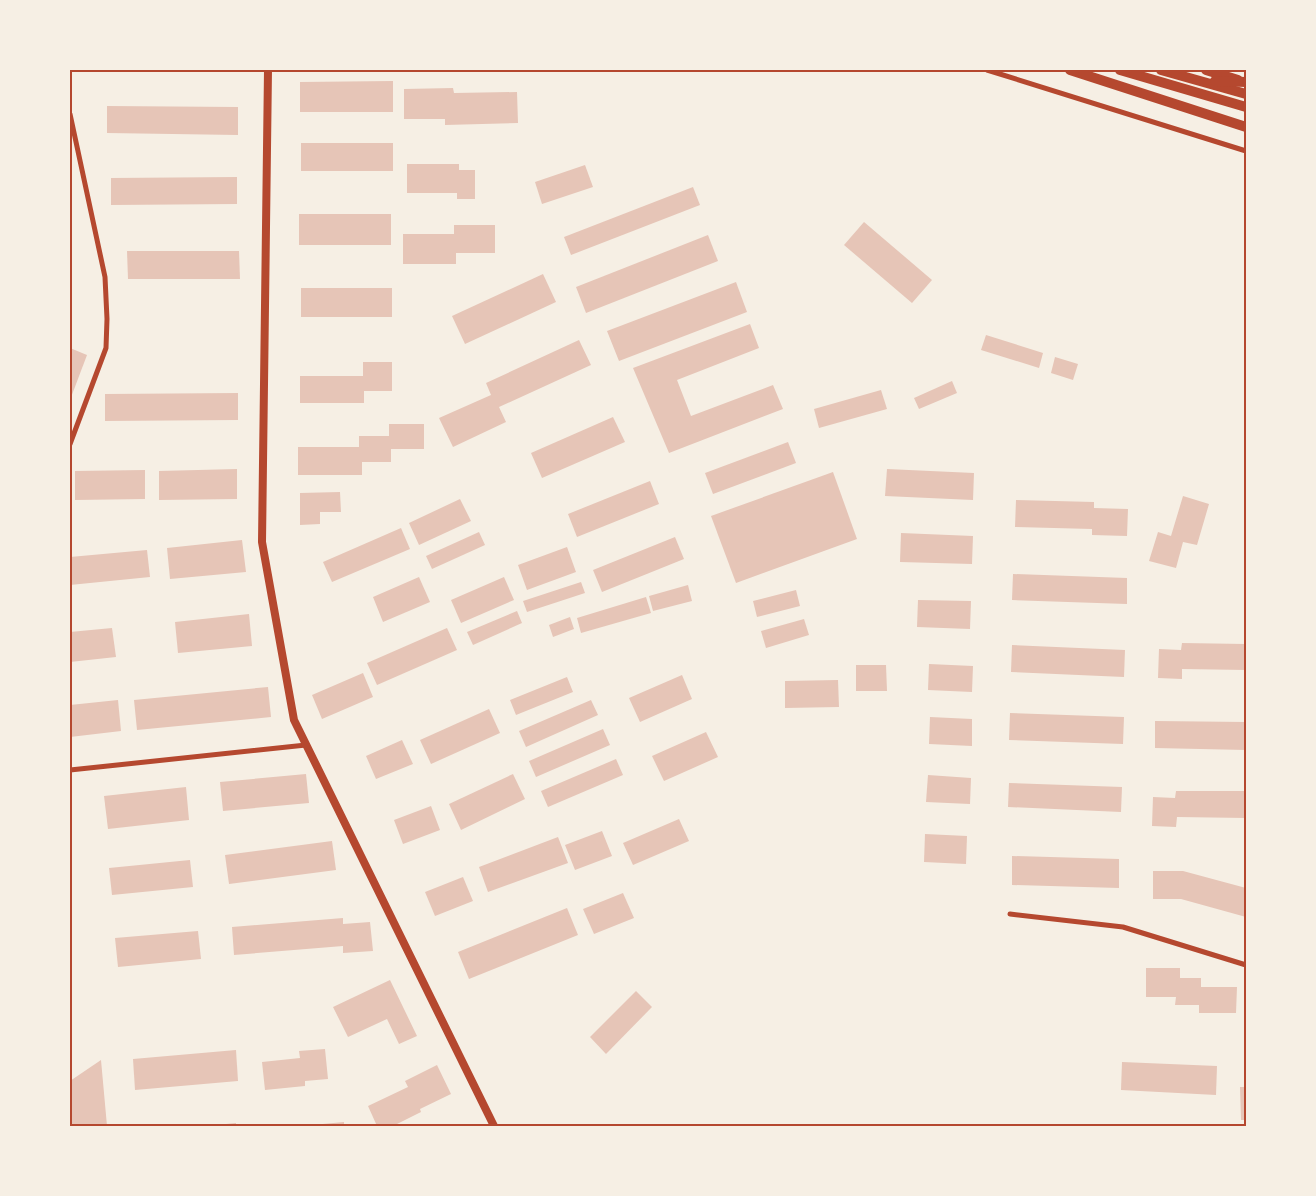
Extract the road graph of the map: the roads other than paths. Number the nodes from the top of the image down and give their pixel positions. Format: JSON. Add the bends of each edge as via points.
{"nodes":[{"id":1,"x":268,"y":70,"type":"edge"},
{"id":2,"x":987,"y":70,"type":"edge"},
{"id":3,"x":1070,"y":70,"type":"edge"},
{"id":4,"x":1120,"y":70,"type":"edge"},
{"id":5,"x":1161,"y":70,"type":"edge"},
{"id":6,"x":1206,"y":70,"type":"edge"},
{"id":7,"x":1195,"y":80,"type":"junction"},
{"id":8,"x":1246,"y":82,"type":"edge"},
{"id":9,"x":1246,"y":94,"type":"edge"},
{"id":10,"x":1246,"y":107,"type":"edge"},
{"id":11,"x":70,"y":114,"type":"edge"},
{"id":12,"x":1246,"y":126,"type":"edge"},
{"id":13,"x":1246,"y":151,"type":"edge"},
{"id":14,"x":70,"y":444,"type":"edge"},
{"id":15,"x":306,"y":745,"type":"junction"},
{"id":16,"x":70,"y":770,"type":"edge"},
{"id":17,"x":1010,"y":914,"type":"dead end"},
{"id":18,"x":1246,"y":965,"type":"edge"},
{"id":19,"x":494,"y":1126,"type":"edge"}],
"edges":[{"from":1,"to":15,"type":"street","via":[[262,542],[294,720]]},
{"from":2,"to":13,"type":"street"},
{"from":3,"to":12,"type":"main road"},
{"from":4,"to":10,"type":"main road"},
{"from":5,"to":7,"type":"main road"},
{"from":6,"to":8,"type":"main road"},
{"from":7,"to":8,"type":"main road"},
{"from":7,"to":9,"type":"main road"},
{"from":11,"to":14,"type":"street","via":[[105,277],[107,319],[106,348]]},
{"from":15,"to":16,"type":"street"},
{"from":15,"to":19,"type":"street"},
{"from":17,"to":18,"type":"street","via":[[1123,927]]}]}
